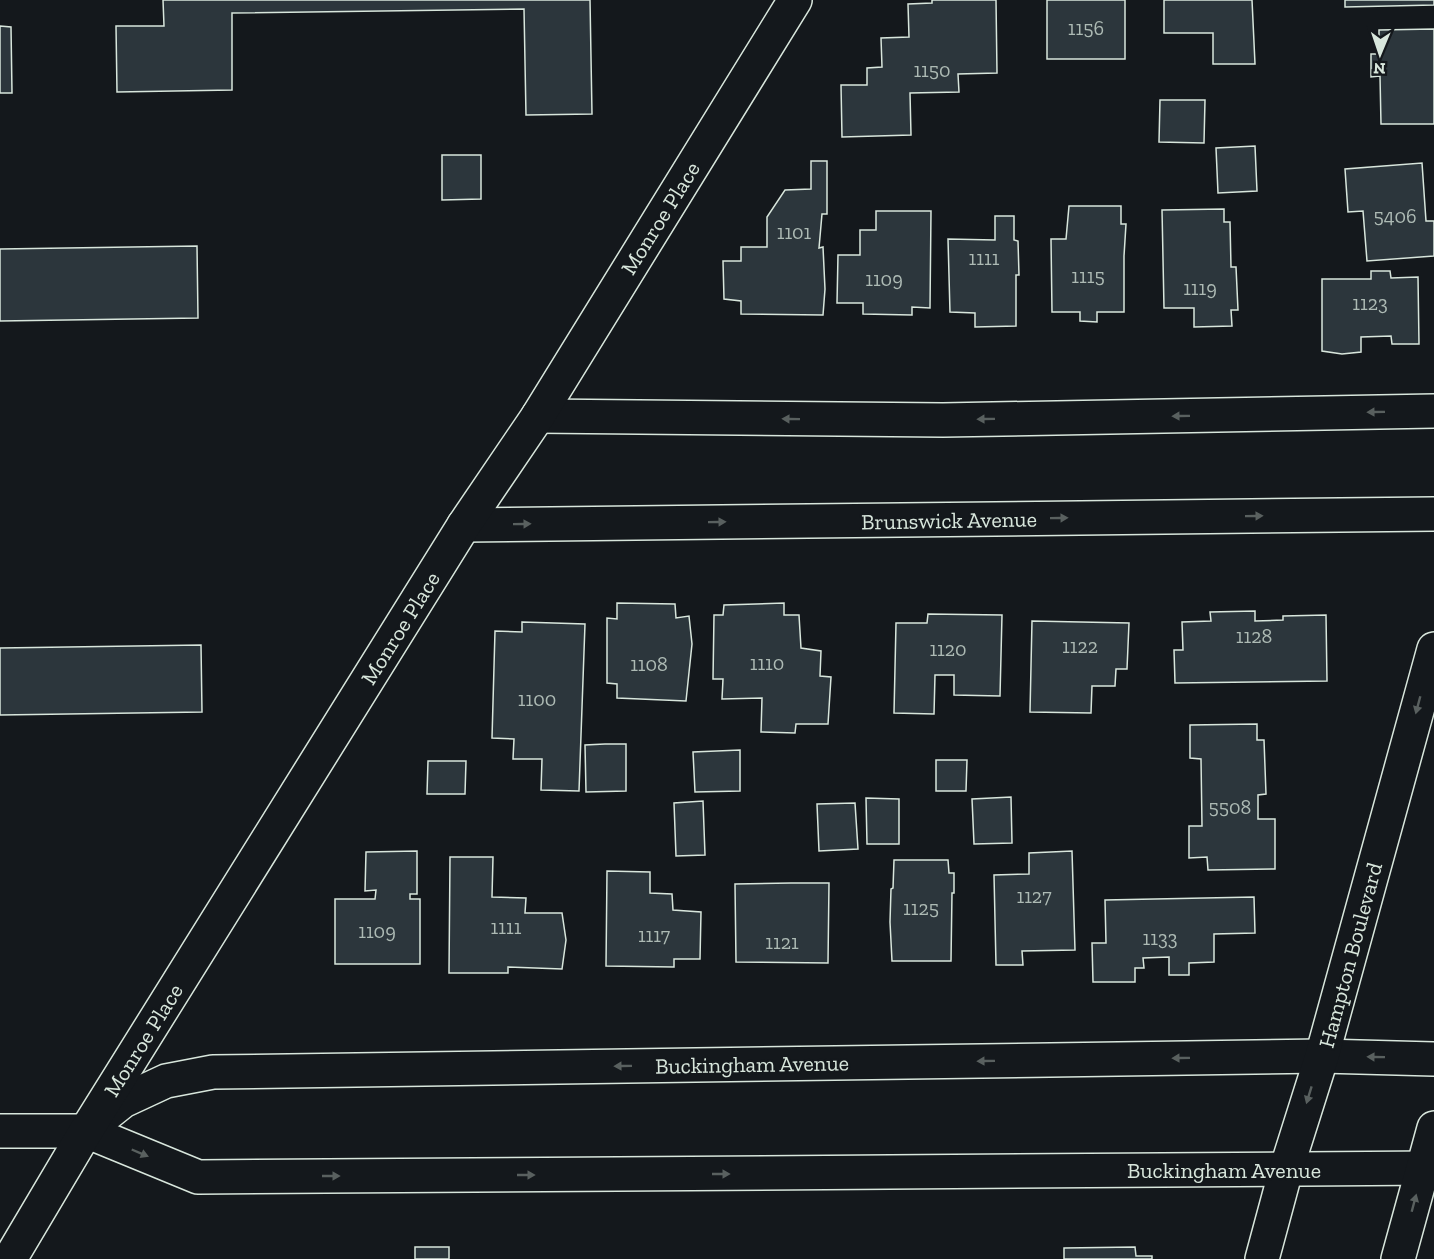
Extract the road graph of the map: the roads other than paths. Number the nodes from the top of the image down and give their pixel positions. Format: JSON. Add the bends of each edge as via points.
{"nodes":[{"id":1,"x":795,"y":0,"type":"edge"},
{"id":2,"x":1434,"y":411,"type":"edge"},
{"id":3,"x":538,"y":416,"type":"junction"},
{"id":4,"x":1434,"y":514,"type":"edge"},
{"id":5,"x":464,"y":525,"type":"junction"},
{"id":6,"x":1434,"y":649,"type":"edge"},
{"id":7,"x":1322,"y":1056,"type":"junction"},
{"id":8,"x":1434,"y":1059,"type":"edge"},
{"id":9,"x":1434,"y":1128,"type":"edge"},
{"id":10,"x":0,"y":1131,"type":"edge"},
{"id":11,"x":86,"y":1131,"type":"junction"},
{"id":12,"x":1429,"y":1168,"type":"edge"},
{"id":13,"x":1286,"y":1170,"type":"junction"},
{"id":14,"x":10,"y":1259,"type":"edge"},
{"id":15,"x":1262,"y":1259,"type":"edge"},
{"id":16,"x":1398,"y":1259,"type":"edge"}],
"edges":[{"from":1,"to":3,"type":"street","name":"Monroe Place"},
{"from":2,"to":3,"type":"street","one_way":true,"via":[[943,420]]},
{"from":3,"to":5,"type":"street","name":"Monroe Place"},
{"from":5,"to":4,"type":"street","name":"Brunswick Avenue","one_way":true},
{"from":5,"to":11,"type":"street","name":"Monroe Place"},
{"from":6,"to":7,"type":"street","name":"Hampton Boulevard","one_way":true},
{"from":8,"to":7,"type":"street","name":"Buckingham Avenue","one_way":true},
{"from":7,"to":11,"type":"street","name":"Buckingham Avenue","one_way":true,"via":[[213,1072],[166,1081],[123,1101]]},
{"from":7,"to":13,"type":"street","name":"Hampton Boulevard","one_way":true},
{"from":9,"to":12,"type":"street"},
{"from":10,"to":11,"type":"street","name":"Buckingham Avenue"},
{"from":11,"to":13,"type":"street","name":"Buckingham Avenue","one_way":true,"via":[[198,1177]]},
{"from":11,"to":14,"type":"street","name":"Monroe Place"},
{"from":12,"to":13,"type":"street","name":"Buckingham Avenue"},
{"from":16,"to":12,"type":"street","one_way":true},
{"from":13,"to":15,"type":"street","name":"Hampton Boulevard"}]}
